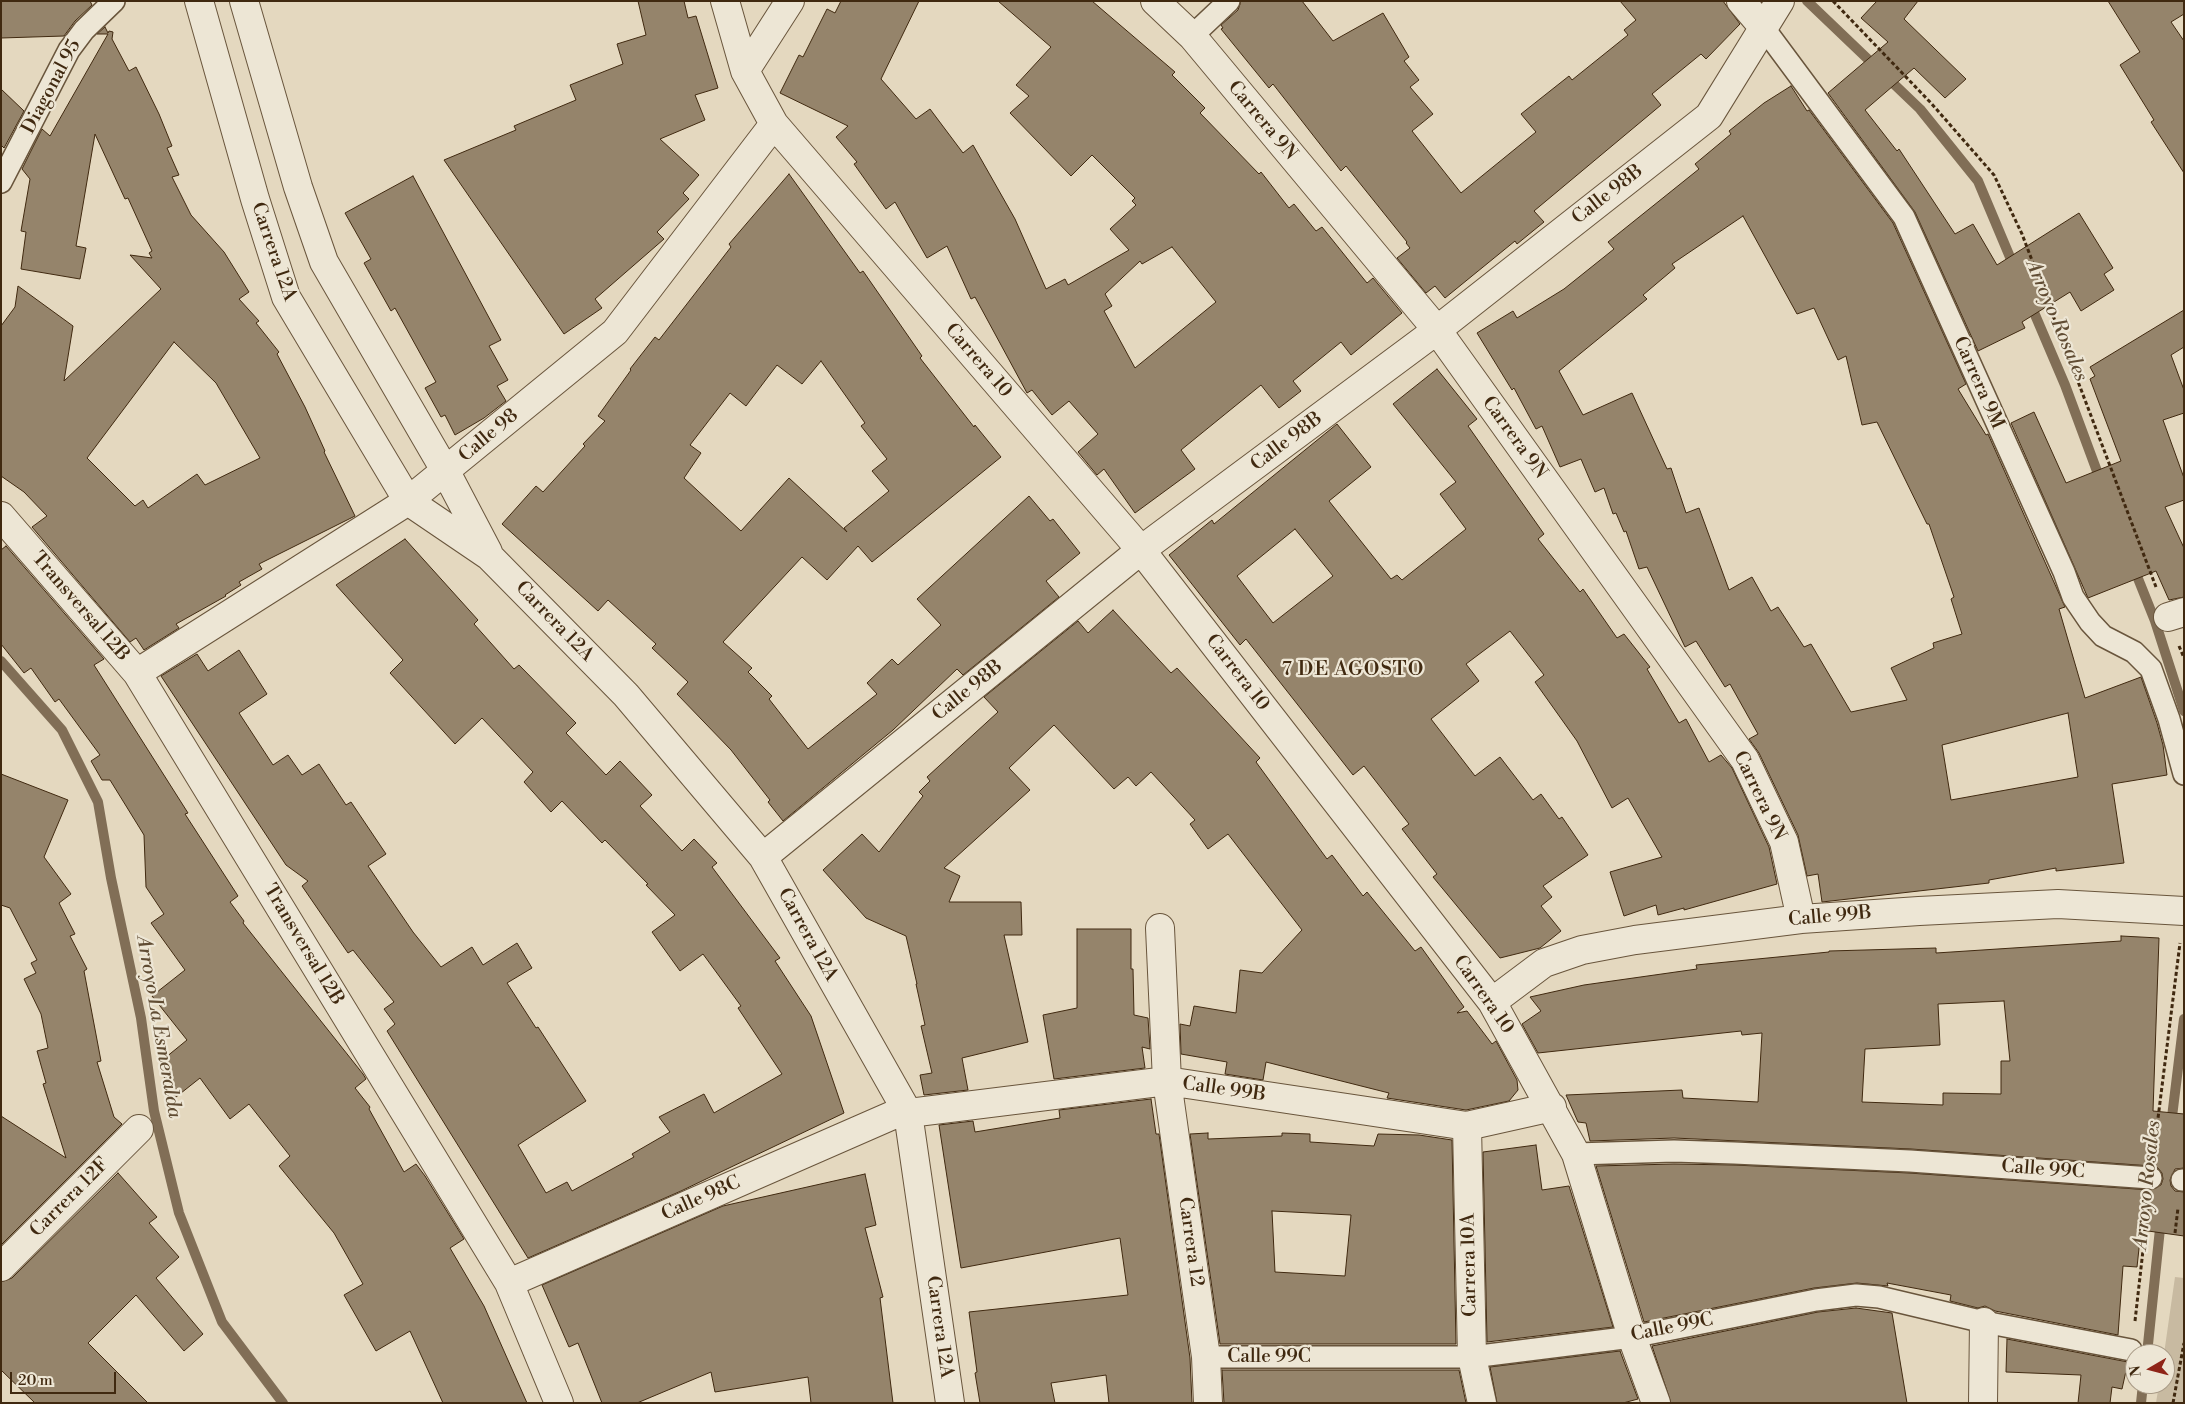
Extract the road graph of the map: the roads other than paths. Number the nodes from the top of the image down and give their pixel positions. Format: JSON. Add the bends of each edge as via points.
{"nodes":[{"id":1,"x":114,"y":1,"type":"edge"},
{"id":2,"x":199,"y":1,"type":"edge"},
{"id":3,"x":244,"y":1,"type":"edge"},
{"id":4,"x":725,"y":1,"type":"edge"},
{"id":5,"x":790,"y":1,"type":"edge"},
{"id":6,"x":1155,"y":1,"type":"edge"},
{"id":7,"x":1229,"y":1,"type":"edge"},
{"id":8,"x":1741,"y":1,"type":"edge"},
{"id":9,"x":1774,"y":11,"type":"edge"},
{"id":10,"x":1192,"y":36,"type":"junction"},
{"id":11,"x":744,"y":71,"type":"junction"},
{"id":12,"x":774,"y":124,"type":"junction"},
{"id":13,"x":1,"y":182,"type":"edge"},
{"id":14,"x":1437,"y":330,"type":"junction"},
{"id":15,"x":446,"y":472,"type":"junction"},
{"id":16,"x":408,"y":501,"type":"junction"},
{"id":17,"x":1,"y":516,"type":"edge"},
{"id":18,"x":1141,"y":550,"type":"junction"},
{"id":19,"x":490,"y":556,"type":"junction"},
{"id":20,"x":137,"y":673,"type":"junction"},
{"id":21,"x":2184,"y":774,"type":"edge"},
{"id":22,"x":763,"y":857,"type":"junction"},
{"id":23,"x":1801,"y":919,"type":"junction"},
{"id":24,"x":2183,"y":923,"type":"edge"},
{"id":25,"x":1160,"y":928,"type":"dead end"},
{"id":26,"x":1492,"y":1002,"type":"junction"},
{"id":27,"x":1167,"y":1081,"type":"junction"},
{"id":28,"x":1552,"y":1107,"type":"junction"},
{"id":29,"x":900,"y":1114,"type":"junction"},
{"id":30,"x":1466,"y":1126,"type":"junction"},
{"id":31,"x":139,"y":1129,"type":"dead end"},
{"id":32,"x":1576,"y":1154,"type":"junction"},
{"id":33,"x":2151,"y":1178,"type":"road end"},
{"id":34,"x":1,"y":1267,"type":"edge"},
{"id":35,"x":509,"y":1283,"type":"junction"},
{"id":36,"x":1984,"y":1322,"type":"junction"},
{"id":37,"x":1632,"y":1337,"type":"junction"},
{"id":38,"x":2125,"y":1349,"type":"edge"},
{"id":39,"x":1206,"y":1357,"type":"junction"},
{"id":40,"x":1472,"y":1357,"type":"junction"},
{"id":41,"x":559,"y":1403,"type":"edge"},
{"id":42,"x":950,"y":1403,"type":"edge"},
{"id":43,"x":1208,"y":1403,"type":"edge"},
{"id":44,"x":1482,"y":1403,"type":"edge"},
{"id":45,"x":1656,"y":1403,"type":"edge"},
{"id":46,"x":1984,"y":1403,"type":"edge"}],
"edges":[{"from":1,"to":13,"type":"lane","name":"Diagonal 95","via":[[68,50]]},
{"from":2,"to":16,"type":"street","name":"Carrera 12A","via":[[254,199],[286,297]]},
{"from":3,"to":15,"type":"street","name":"Carrera 12A","via":[[298,187],[324,262]]},
{"from":4,"to":11,"type":"street","name":"Carrera 10"},
{"from":5,"to":11,"type":"street"},
{"from":6,"to":10,"type":"street","name":"Carrera 9N"},
{"from":7,"to":10,"type":"lane"},
{"from":8,"to":9,"type":"street","name":"Carrera 9M"},
{"from":9,"to":14,"type":"street","name":"Calle 98B","via":[[1709,116]]},
{"from":9,"to":21,"type":"lane","name":"Carrera 9M","via":[[1904,217],[2064,572],[2072,597],[2103,636],[2134,652],[2151,669]]},
{"from":10,"to":14,"type":"street","name":"Carrera 9N"},
{"from":11,"to":12,"type":"street","name":"Carrera 10"},
{"from":12,"to":15,"type":"street","name":"Calle 98","via":[[615,332]]},
{"from":12,"to":18,"type":"street","name":"Carrera 10"},
{"from":14,"to":18,"type":"street","name":"Calle 98B"},
{"from":14,"to":23,"type":"street","name":"Carrera 9N","via":[[1745,760],[1784,842]]},
{"from":15,"to":16,"type":"street","name":"Calle 98"},
{"from":15,"to":19,"type":"street","name":"Carrera 12A"},
{"from":16,"to":19,"type":"street","name":"Carrera 12A"},
{"from":16,"to":20,"type":"street","name":"Calle 98"},
{"from":17,"to":20,"type":"street","name":"Transversal 12B"},
{"from":18,"to":22,"type":"street","name":"Calle 98B"},
{"from":18,"to":26,"type":"street","name":"Carrera 10"},
{"from":19,"to":22,"type":"street","name":"Carrera 12A","via":[[626,695]]},
{"from":20,"to":35,"type":"street","name":"Transversal 12B"},
{"from":22,"to":29,"type":"street","name":"Carrera 12A"},
{"from":23,"to":24,"type":"street","name":"Calle 99B","via":[[2058,904]]},
{"from":23,"to":26,"type":"street","name":"Calle 99B","via":[[1634,940],[1582,950],[1544,963]]},
{"from":25,"to":27,"type":"street","name":"Carrera 12"},
{"from":26,"to":28,"type":"street","name":"Carrera 10"},
{"from":27,"to":29,"type":"street","name":"Calle 99B"},
{"from":27,"to":30,"type":"street","name":"Calle 99B"},
{"from":27,"to":39,"type":"street","name":"Carrera 12"},
{"from":28,"to":30,"type":"street","name":"Calle 99B"},
{"from":28,"to":32,"type":"street","name":"Carrera 10"},
{"from":29,"to":35,"type":"street","name":"Calle 98C"},
{"from":29,"to":42,"type":"street","name":"Carrera 12A"},
{"from":30,"to":40,"type":"street","name":"Carrera 10A"},
{"from":31,"to":34,"type":"street","name":"Carrera 12F"},
{"from":32,"to":33,"type":"lane","name":"Calle 99C","via":[[1700,1152],[1910,1161]]},
{"from":32,"to":37,"type":"street","name":"Carrera 10"},
{"from":35,"to":41,"type":"street","name":"Transversal 12B"},
{"from":36,"to":37,"type":"lane","name":"Calle 99C","via":[[1908,1302],[1856,1295]]},
{"from":36,"to":38,"type":"lane","name":"Calle 99C"},
{"from":36,"to":46,"type":"street"},
{"from":37,"to":40,"type":"lane","name":"Calle 99C"},
{"from":37,"to":45,"type":"street","name":"Carrera 10"},
{"from":39,"to":40,"type":"lane","name":"Calle 99C"},
{"from":39,"to":43,"type":"street","name":"Carrera 12"},
{"from":40,"to":44,"type":"street","name":"Carrera 10A"}]}
